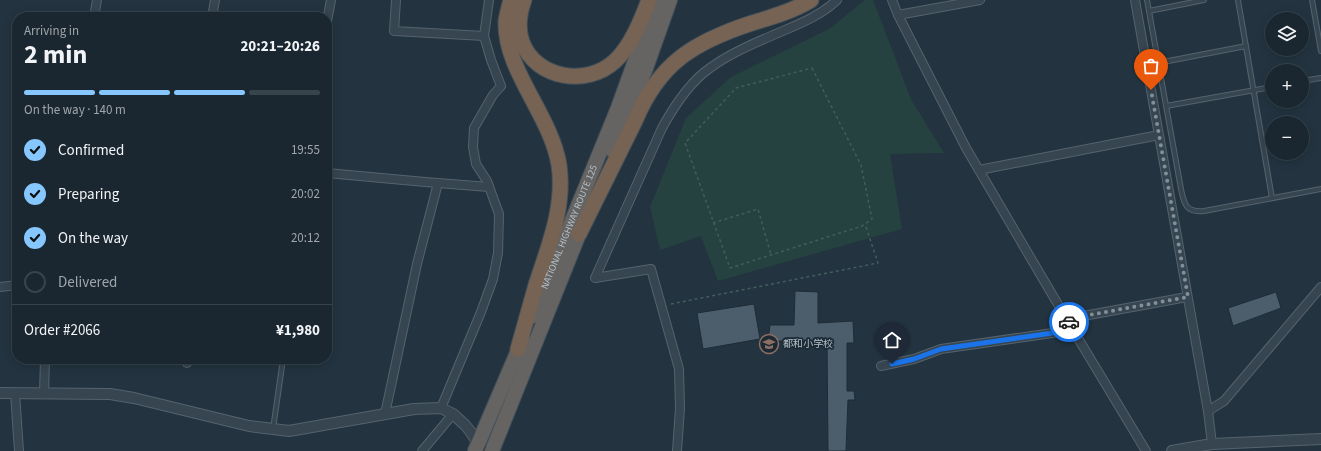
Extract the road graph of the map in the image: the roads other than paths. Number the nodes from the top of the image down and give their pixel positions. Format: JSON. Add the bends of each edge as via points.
{"nodes":[{"id":1,"x":97,"y":0,"type":"edge"},
{"id":2,"x":215,"y":0,"type":"edge"},
{"id":3,"x":331,"y":0,"type":"edge"},
{"id":4,"x":396,"y":0,"type":"edge"},
{"id":5,"x":489,"y":0,"type":"edge"},
{"id":6,"x":511,"y":0,"type":"edge"},
{"id":7,"x":524,"y":0,"type":"edge"},
{"id":8,"x":649,"y":0,"type":"edge"},
{"id":9,"x":657,"y":0,"type":"edge"},
{"id":10,"x":670,"y":0,"type":"edge"},
{"id":11,"x":811,"y":0,"type":"edge"},
{"id":12,"x":837,"y":0,"type":"edge"},
{"id":13,"x":892,"y":0,"type":"edge"},
{"id":14,"x":980,"y":0,"type":"edge"},
{"id":15,"x":1135,"y":0,"type":"edge"},
{"id":16,"x":1147,"y":0,"type":"edge"},
{"id":17,"x":1204,"y":0,"type":"edge"},
{"id":18,"x":1238,"y":0,"type":"edge"},
{"id":19,"x":1312,"y":0,"type":"edge"},
{"id":20,"x":1149,"y":10,"type":"junction"},
{"id":21,"x":95,"y":12,"type":"edge"},
{"id":22,"x":213,"y":12,"type":"edge"},
{"id":23,"x":329,"y":12,"type":"edge"},
{"id":24,"x":898,"y":15,"type":"junction"},
{"id":25,"x":484,"y":36,"type":"junction"},
{"id":26,"x":1246,"y":46,"type":"junction"},
{"id":27,"x":1321,"y":51,"type":"edge"},
{"id":28,"x":1158,"y":63,"type":"junction"},
{"id":29,"x":1321,"y":78,"type":"edge"},
{"id":30,"x":1309,"y":80,"type":"edge"},
{"id":31,"x":1265,"y":88,"type":"edge"},
{"id":32,"x":1254,"y":90,"type":"junction"},
{"id":33,"x":1166,"y":106,"type":"junction"},
{"id":34,"x":1159,"y":135,"type":"junction"},
{"id":35,"x":979,"y":170,"type":"junction"},
{"id":36,"x":332,"y":173,"type":"edge"},
{"id":37,"x":438,"y":183,"type":"junction"},
{"id":38,"x":489,"y":187,"type":"junction"},
{"id":39,"x":1321,"y":189,"type":"edge"},
{"id":40,"x":1272,"y":198,"type":"junction"},
{"id":41,"x":579,"y":234,"type":"junction"},
{"id":42,"x":12,"y":286,"type":"edge"},
{"id":43,"x":0,"y":287,"type":"edge"},
{"id":44,"x":1321,"y":287,"type":"edge"},
{"id":45,"x":1188,"y":297,"type":"junction"},
{"id":46,"x":1067,"y":319,"type":"junction"},
{"id":47,"x":1073,"y":330,"type":"junction"},
{"id":48,"x":518,"y":349,"type":"junction"},
{"id":49,"x":46,"y":364,"type":"edge"},
{"id":50,"x":283,"y":364,"type":"edge"},
{"id":51,"x":881,"y":366,"type":"dead end"},
{"id":52,"x":0,"y":393,"type":"edge"},
{"id":53,"x":14,"y":393,"type":"junction"},
{"id":54,"x":44,"y":393,"type":"junction"},
{"id":55,"x":441,"y":408,"type":"junction"},
{"id":56,"x":1208,"y":411,"type":"junction"},
{"id":57,"x":385,"y":414,"type":"junction"},
{"id":58,"x":453,"y":414,"type":"junction"},
{"id":59,"x":273,"y":430,"type":"junction"},
{"id":60,"x":1321,"y":439,"type":"edge"},
{"id":61,"x":1212,"y":444,"type":"junction"},
{"id":62,"x":479,"y":449,"type":"edge"},
{"id":63,"x":19,"y":451,"type":"edge"},
{"id":64,"x":422,"y":451,"type":"edge"},
{"id":65,"x":492,"y":451,"type":"edge"},
{"id":66,"x":677,"y":451,"type":"edge"},
{"id":67,"x":1146,"y":451,"type":"edge"},
{"id":68,"x":1172,"y":451,"type":"edge"}],
"edges":[{"from":1,"to":21,"type":"street"},
{"from":2,"to":22,"type":"street"},
{"from":3,"to":23,"type":"street"},
{"from":4,"to":25,"type":"street","via":[[394,31]]},
{"from":5,"to":25,"type":"street"},
{"from":6,"to":48,"type":"highway","via":[[506,26],[512,54],[550,134],[558,163],[560,191],[555,227]]},
{"from":7,"to":8,"type":"highway","via":[[519,20],[520,32],[529,54],[541,67],[552,73],[572,76],[595,73],[615,61],[633,36]]},
{"from":9,"to":48,"type":"highway","name":"NATIONAL HIGHWAY ROUTE 125","via":[[618,108]]},
{"from":10,"to":41,"type":"highway","name":"NATIONAL HIGHWAY ROUTE 125","via":[[646,68]]},
{"from":11,"to":41,"type":"highway","via":[[705,41],[680,57],[670,67],[642,104]]},
{"from":12,"to":66,"type":"street","via":[[808,20],[745,47],[709,68],[683,96],[670,113],[655,144],[595,278],[651,270],[679,369]]},
{"from":13,"to":24,"type":"street"},
{"from":14,"to":24,"type":"street"},
{"from":15,"to":34,"type":"street"},
{"from":16,"to":20,"type":"lane"},
{"from":17,"to":20,"type":"lane"},
{"from":18,"to":26,"type":"lane"},
{"from":19,"to":27,"type":"lane"},
{"from":20,"to":28,"type":"lane"},
{"from":24,"to":35,"type":"street"},
{"from":25,"to":38,"type":"street","via":[[501,86],[474,128],[473,147],[476,164]]},
{"from":26,"to":28,"type":"lane"},
{"from":26,"to":32,"type":"lane"},
{"from":28,"to":33,"type":"lane"},
{"from":29,"to":30,"type":"lane"},
{"from":31,"to":32,"type":"lane"},
{"from":32,"to":33,"type":"lane"},
{"from":32,"to":40,"type":"lane"},
{"from":33,"to":40,"type":"lane","via":[[1185,205],[1196,212]]},
{"from":34,"to":35,"type":"street"},
{"from":34,"to":45,"type":"street"},
{"from":35,"to":46,"type":"street"},
{"from":36,"to":37,"type":"street"},
{"from":37,"to":38,"type":"street"},
{"from":37,"to":57,"type":"street","via":[[417,264]]},
{"from":38,"to":55,"type":"street","via":[[499,214],[498,253],[493,279]]},
{"from":39,"to":40,"type":"lane"},
{"from":41,"to":65,"type":"highway","name":"NATIONAL HIGHWAY ROUTE 125"},
{"from":42,"to":43,"type":"street"},
{"from":44,"to":56,"type":"street","via":[[1224,401]]},
{"from":45,"to":46,"type":"street"},
{"from":45,"to":56,"type":"street"},
{"from":46,"to":47,"type":"street"},
{"from":47,"to":51,"type":"street","via":[[941,349],[914,359]]},
{"from":47,"to":67,"type":"street"},
{"from":48,"to":62,"type":"highway","name":"NATIONAL HIGHWAY ROUTE 125"},
{"from":49,"to":54,"type":"street"},
{"from":50,"to":59,"type":"lane"},
{"from":52,"to":53,"type":"street"},
{"from":53,"to":54,"type":"street"},
{"from":53,"to":63,"type":"street"},
{"from":54,"to":59,"type":"street","via":[[110,394]]},
{"from":55,"to":57,"type":"street"},
{"from":55,"to":58,"type":"street"},
{"from":56,"to":61,"type":"street"},
{"from":57,"to":59,"type":"street","via":[[289,431]]},
{"from":58,"to":62,"type":"street","via":[[470,431]]},
{"from":58,"to":64,"type":"street"},
{"from":60,"to":61,"type":"street"},
{"from":61,"to":68,"type":"street"}]}
